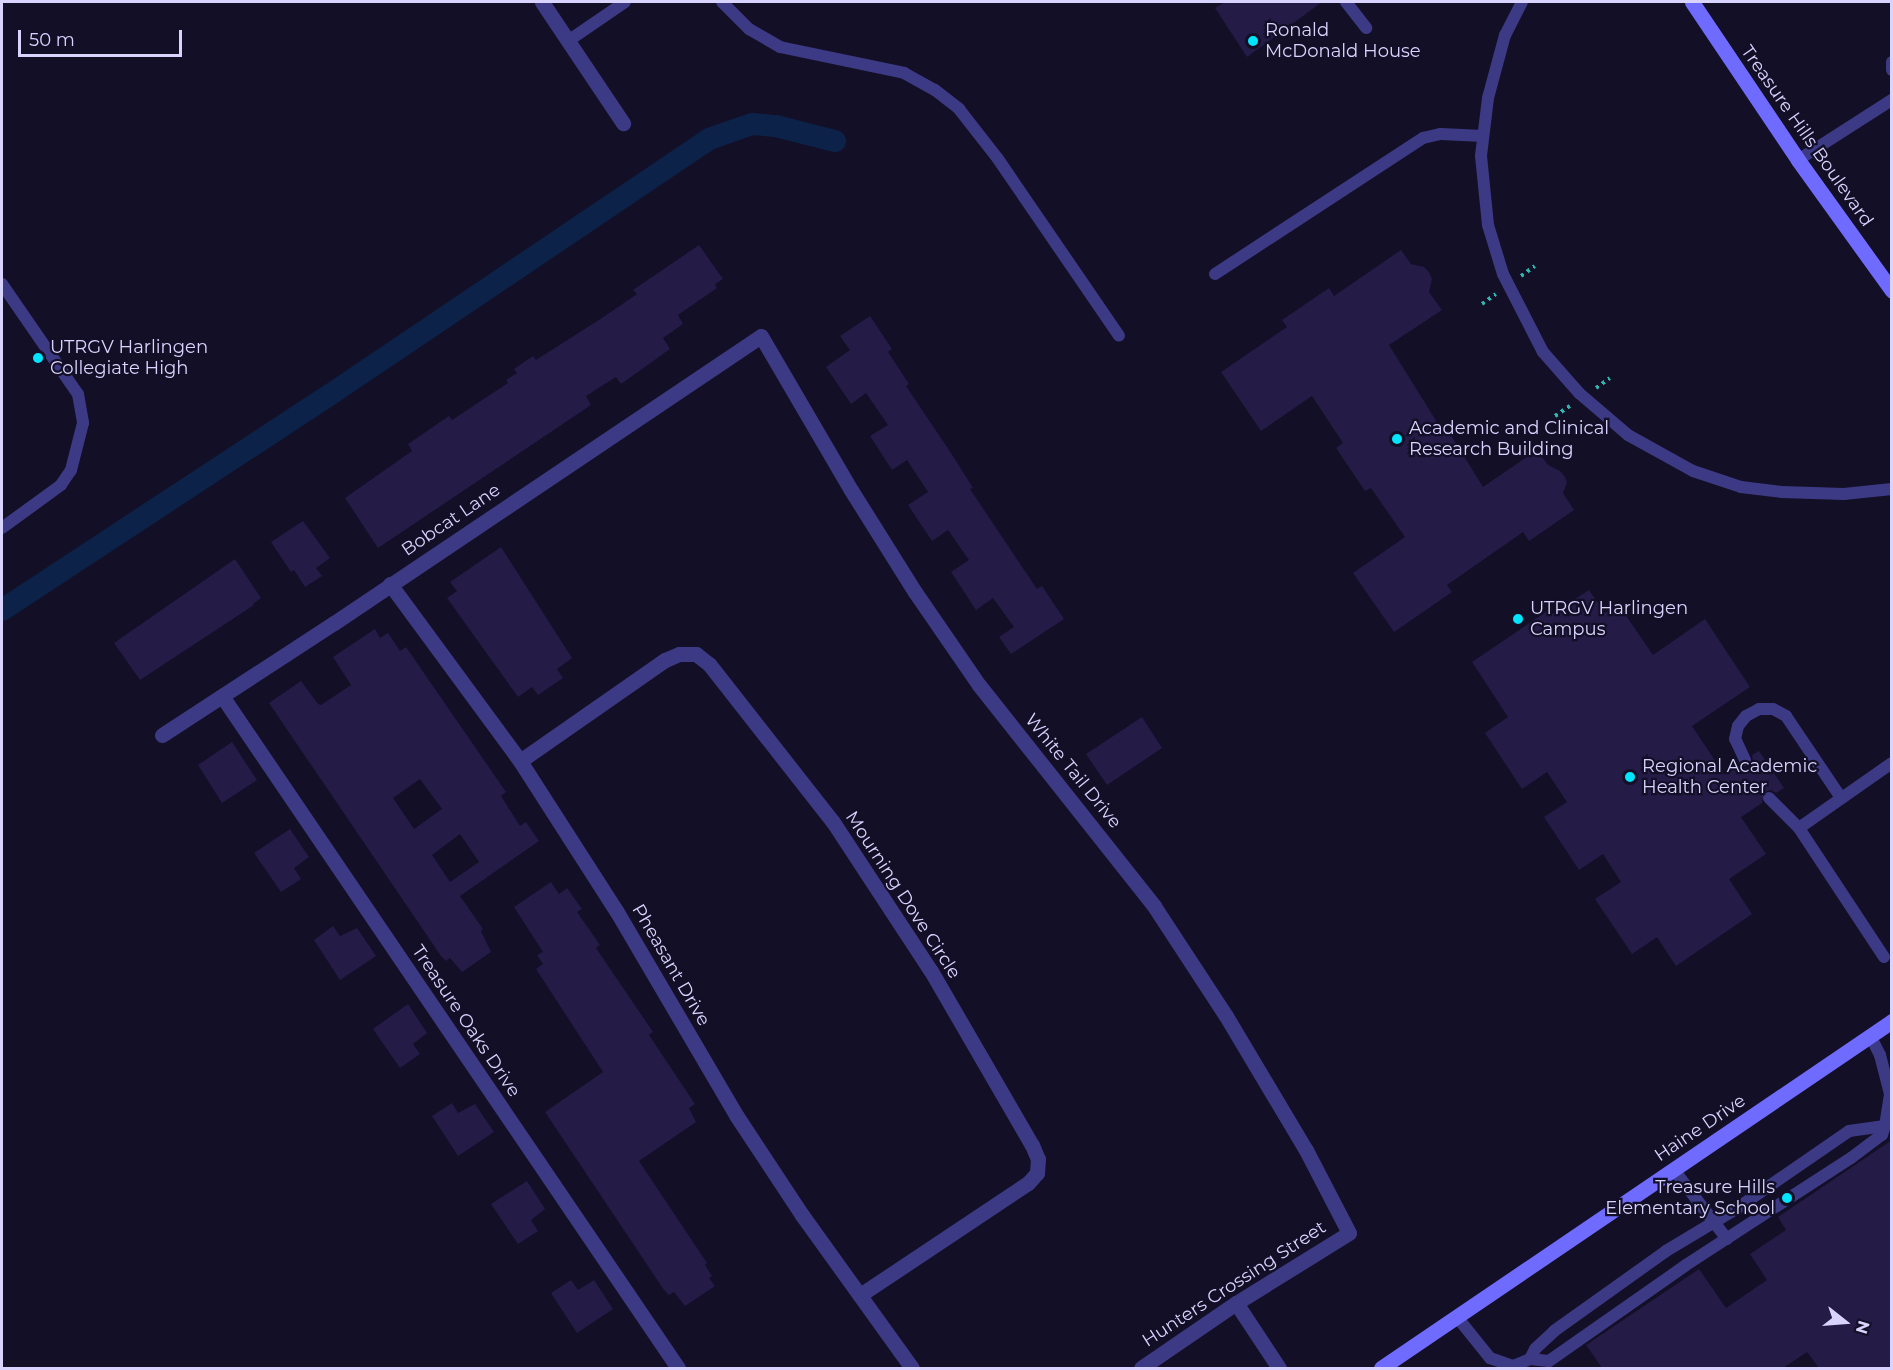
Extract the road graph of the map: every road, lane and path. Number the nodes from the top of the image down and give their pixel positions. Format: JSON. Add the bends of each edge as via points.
{"nodes":[{"id":1,"x":542,"y":2,"type":"edge"},
{"id":2,"x":625,"y":2,"type":"edge"},
{"id":3,"x":722,"y":2,"type":"edge"},
{"id":4,"x":1346,"y":2,"type":"edge"},
{"id":5,"x":1522,"y":2,"type":"edge"},
{"id":6,"x":1692,"y":2,"type":"edge"},
{"id":7,"x":1366,"y":27,"type":"dead end"},
{"id":8,"x":568,"y":41,"type":"junction"},
{"id":9,"x":1892,"y":62,"type":"edge"},
{"id":10,"x":1892,"y":70,"type":"edge"},
{"id":11,"x":1892,"y":100,"type":"edge"},
{"id":12,"x":622,"y":123,"type":"dead end"},
{"id":13,"x":1483,"y":136,"type":"junction"},
{"id":14,"x":1798,"y":160,"type":"junction"},
{"id":15,"x":1215,"y":274,"type":"dead end"},
{"id":16,"x":2,"y":284,"type":"edge"},
{"id":17,"x":1892,"y":291,"type":"edge"},
{"id":18,"x":761,"y":336,"type":"joint"},
{"id":19,"x":1119,"y":336,"type":"dead end"},
{"id":20,"x":1892,"y":489,"type":"edge"},
{"id":21,"x":2,"y":528,"type":"edge"},
{"id":22,"x":390,"y":584,"type":"junction"},
{"id":23,"x":222,"y":696,"type":"junction"},
{"id":24,"x":162,"y":735,"type":"dead end"},
{"id":25,"x":1745,"y":760,"type":"dead end"},
{"id":26,"x":520,"y":761,"type":"junction"},
{"id":27,"x":1892,"y":763,"type":"edge"},
{"id":28,"x":1769,"y":798,"type":"dead end"},
{"id":29,"x":1841,"y":798,"type":"junction"},
{"id":30,"x":1799,"y":828,"type":"junction"},
{"id":31,"x":1884,"y":957,"type":"dead end"},
{"id":32,"x":1892,"y":1021,"type":"edge"},
{"id":33,"x":1870,"y":1035,"type":"junction"},
{"id":34,"x":1885,"y":1126,"type":"junction"},
{"id":35,"x":1674,"y":1170,"type":"junction"},
{"id":36,"x":1714,"y":1222,"type":"junction"},
{"id":37,"x":1349,"y":1233,"type":"joint"},
{"id":38,"x":1727,"y":1239,"type":"junction"},
{"id":39,"x":860,"y":1295,"type":"junction"},
{"id":40,"x":1236,"y":1303,"type":"junction"},
{"id":41,"x":1457,"y":1317,"type":"junction"},
{"id":42,"x":1530,"y":1359,"type":"junction"},
{"id":43,"x":1513,"y":1367,"type":"edge"},
{"id":44,"x":678,"y":1368,"type":"edge"},
{"id":45,"x":912,"y":1368,"type":"edge"},
{"id":46,"x":1141,"y":1368,"type":"edge"},
{"id":47,"x":1279,"y":1368,"type":"edge"},
{"id":48,"x":1381,"y":1368,"type":"edge"}],
"edges":[{"from":1,"to":8,"type":"street"},
{"from":2,"to":8,"type":"lane"},
{"from":3,"to":19,"type":"lane","via":[[749,29],[780,47],[904,73],[959,109],[998,159]]},
{"from":4,"to":7,"type":"lane"},
{"from":5,"to":13,"type":"lane","via":[[1505,35],[1488,98]]},
{"from":6,"to":14,"type":"street","name":"Treasure Hills Boulevard"},
{"from":8,"to":12,"type":"street"},
{"from":9,"to":10,"type":"lane"},
{"from":11,"to":14,"type":"lane"},
{"from":13,"to":15,"type":"lane","via":[[1441,134],[1423,138]]},
{"from":13,"to":20,"type":"lane","via":[[1481,156],[1488,225],[1503,274],[1543,352],[1583,397],[1628,435],[1693,471],[1741,487],[1844,494]]},
{"from":14,"to":17,"type":"street","name":"Treasure Hills Boulevard"},
{"from":16,"to":21,"type":"lane","via":[[78,394],[83,423],[71,470],[61,485]]},
{"from":18,"to":22,"type":"street","name":"Bobcat Lane"},
{"from":18,"to":37,"type":"street","name":"White Tail Drive","via":[[851,490],[979,685],[1154,906],[1226,1016],[1301,1142]]},
{"from":22,"to":23,"type":"street","name":"Bobcat Lane"},
{"from":22,"to":26,"type":"street","name":"Pheasant Drive"},
{"from":23,"to":24,"type":"street","name":"Bobcat Lane"},
{"from":23,"to":44,"type":"street","name":"Treasure Oaks Drive"},
{"from":25,"to":29,"type":"lane","via":[[1735,739],[1738,726],[1759,709],[1773,709],[1791,722]]},
{"from":26,"to":39,"type":"street","name":"Pheasant Drive","via":[[612,903],[736,1115]]},
{"from":26,"to":39,"type":"street","name":"Mourning Dove Circle","via":[[665,660],[679,654],[696,654],[709,664],[832,822],[931,971],[1032,1145],[1038,1159],[1037,1173],[1028,1184]]},
{"from":27,"to":29,"type":"lane"},
{"from":28,"to":30,"type":"lane"},
{"from":29,"to":30,"type":"lane"},
{"from":30,"to":31,"type":"lane"},
{"from":32,"to":33,"type":"street","name":"Haine Drive"},
{"from":33,"to":34,"type":"lane","via":[[1880,1055],[1890,1094]]},
{"from":33,"to":35,"type":"street","name":"Haine Drive"},
{"from":34,"to":36,"type":"lane","via":[[1850,1131]]},
{"from":34,"to":38,"type":"lane","via":[[1874,1141]]},
{"from":35,"to":36,"type":"lane"},
{"from":35,"to":41,"type":"street","name":"Haine Drive"},
{"from":36,"to":38,"type":"lane"},
{"from":36,"to":42,"type":"lane","via":[[1666,1251],[1554,1331]]},
{"from":37,"to":40,"type":"street","name":"Hunters Crossing Street"},
{"from":38,"to":42,"type":"lane","via":[[1549,1361]]},
{"from":39,"to":45,"type":"street","name":"Pheasant Drive"},
{"from":40,"to":46,"type":"street","name":"Hunters Crossing Street"},
{"from":40,"to":47,"type":"street"},
{"from":41,"to":43,"type":"lane","via":[[1491,1358]]},
{"from":41,"to":48,"type":"street","name":"Haine Drive"},
{"from":42,"to":43,"type":"lane"}]}
